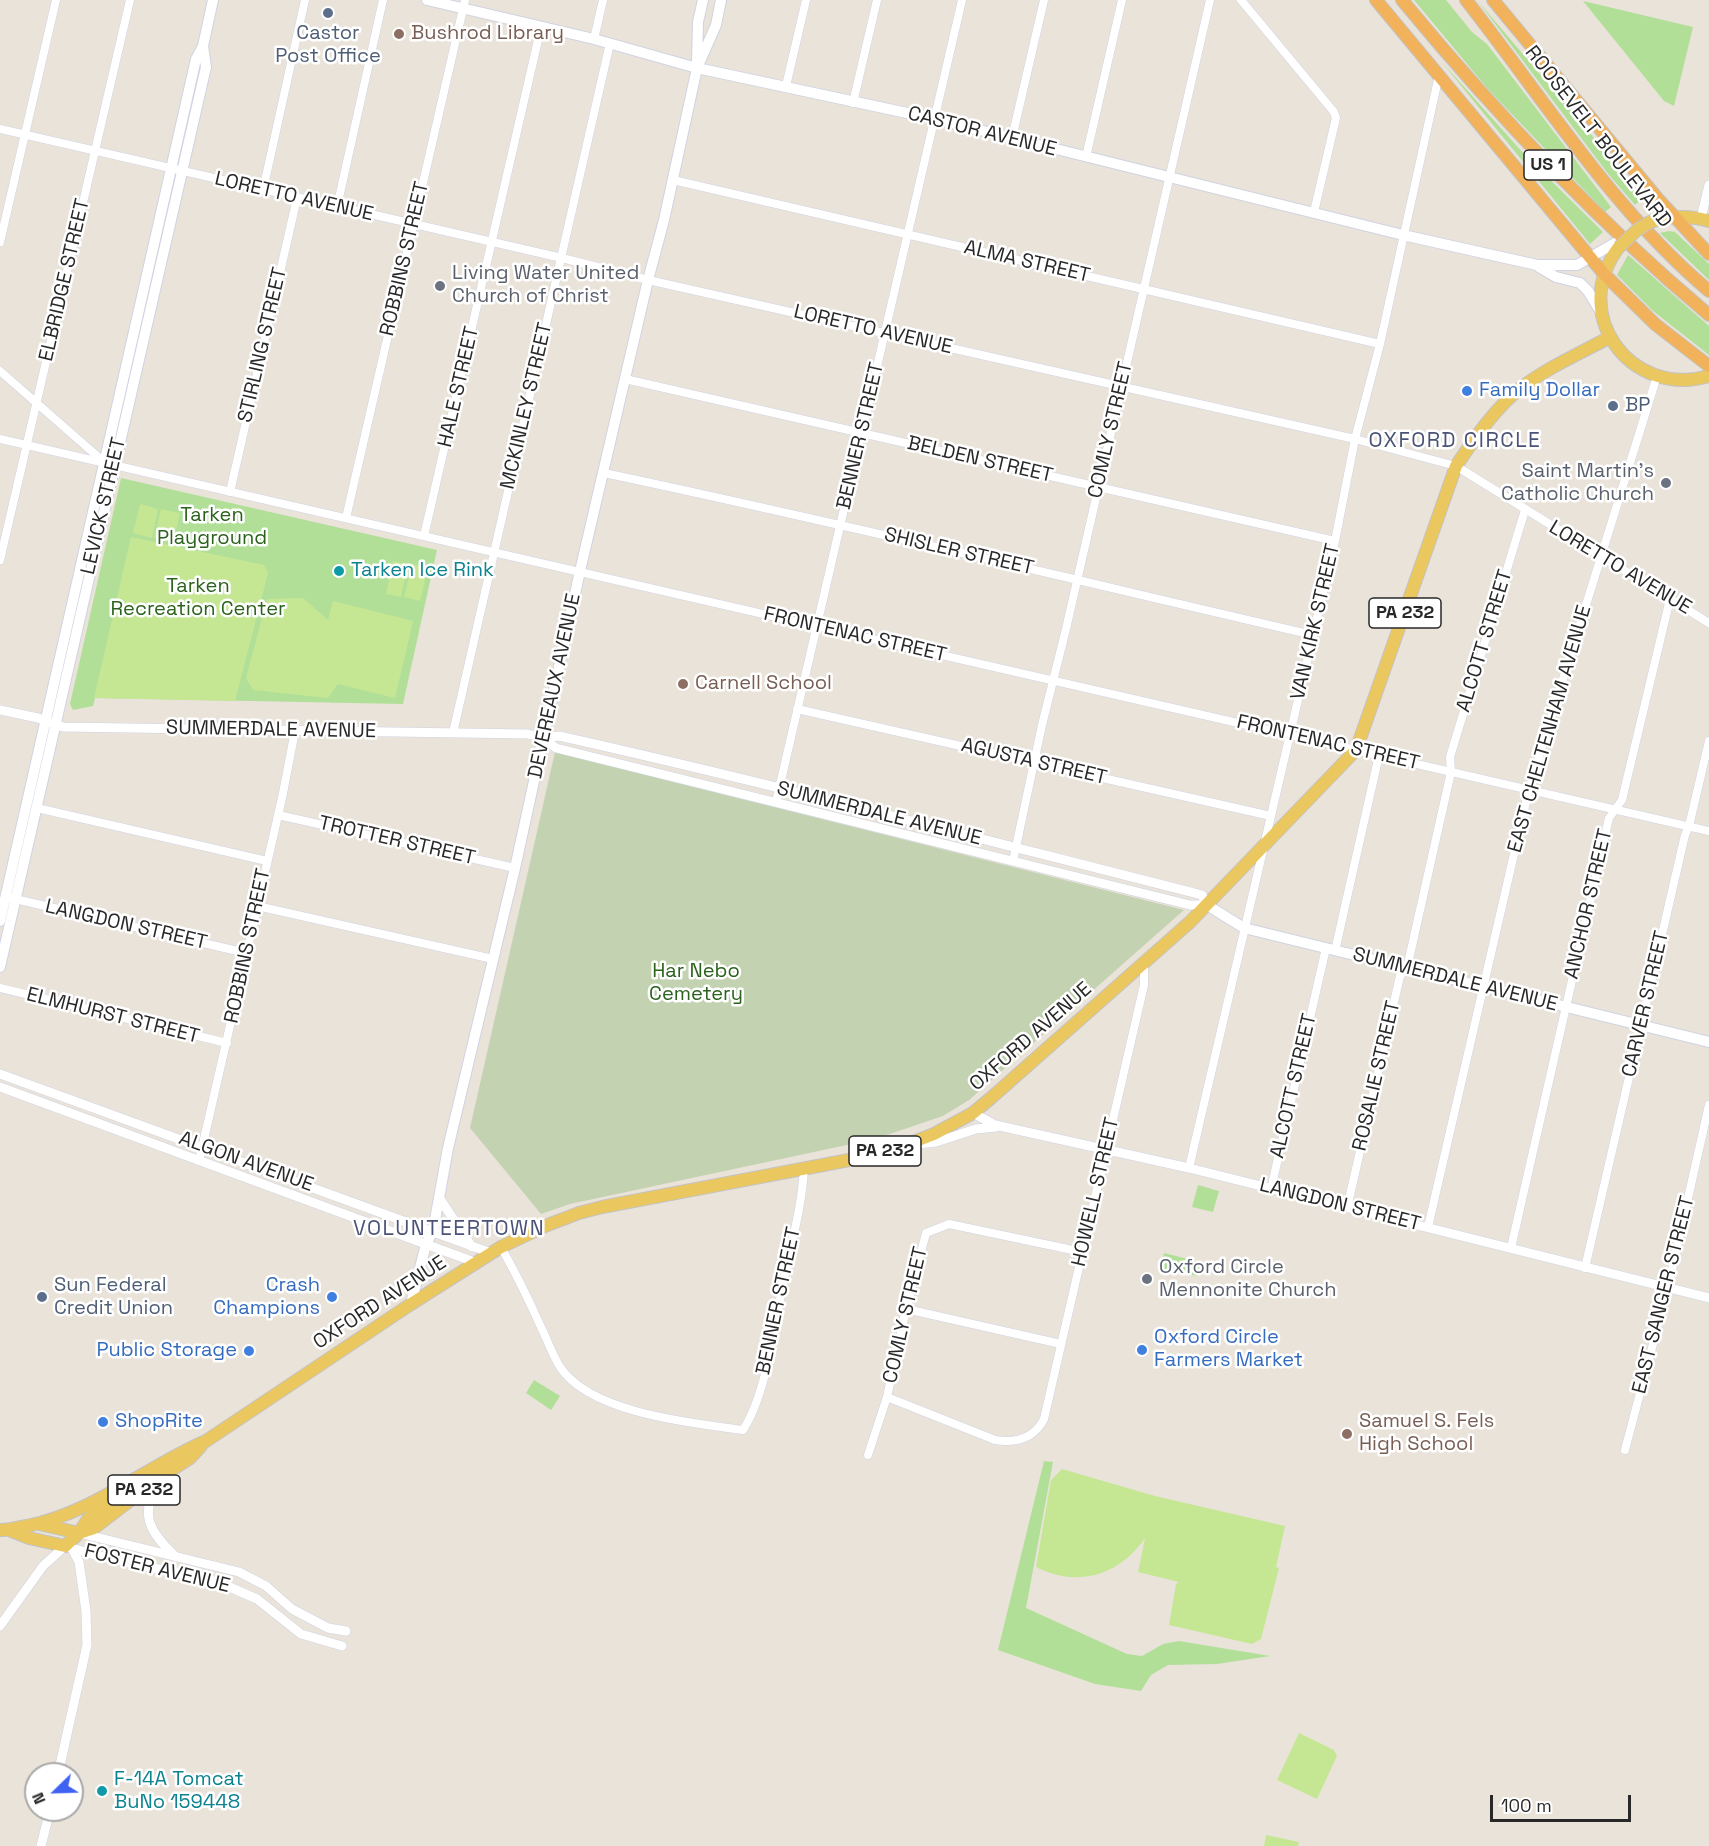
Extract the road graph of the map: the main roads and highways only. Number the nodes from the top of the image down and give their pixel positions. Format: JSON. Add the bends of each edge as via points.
{"nodes":[{"id":1,"x":213,"y":0,"type":"edge"},
{"id":2,"x":427,"y":0,"type":"edge"},
{"id":3,"x":703,"y":0,"type":"edge"},
{"id":4,"x":721,"y":0,"type":"edge"},
{"id":5,"x":1377,"y":0,"type":"edge"},
{"id":6,"x":1402,"y":0,"type":"edge"},
{"id":7,"x":1466,"y":0,"type":"edge"},
{"id":8,"x":1493,"y":0,"type":"edge"},
{"id":9,"x":464,"y":5,"type":"edge"},
{"id":10,"x":697,"y":68,"type":"junction"},
{"id":11,"x":1673,"y":217,"type":"junction"},
{"id":12,"x":1705,"y":220,"type":"edge"},
{"id":13,"x":1617,"y":245,"type":"junction"},
{"id":14,"x":1709,"y":254,"type":"edge"},
{"id":15,"x":1591,"y":258,"type":"junction"},
{"id":16,"x":1537,"y":265,"type":"junction"},
{"id":17,"x":1604,"y":274,"type":"junction"},
{"id":18,"x":1709,"y":291,"type":"edge"},
{"id":19,"x":1602,"y":312,"type":"junction"},
{"id":20,"x":1709,"y":315,"type":"edge"},
{"id":21,"x":1610,"y":337,"type":"junction"},
{"id":22,"x":1709,"y":366,"type":"edge"},
{"id":23,"x":1709,"y":376,"type":"edge"},
{"id":24,"x":50,"y":723,"type":"junction"},
{"id":25,"x":10,"y":898,"type":"junction"},
{"id":26,"x":1207,"y":905,"type":"junction"},
{"id":27,"x":0,"y":921,"type":"edge"},
{"id":28,"x":0,"y":967,"type":"edge"},
{"id":29,"x":1709,"y":1042,"type":"edge"},
{"id":30,"x":411,"y":1304,"type":"junction"},
{"id":31,"x":206,"y":1441,"type":"junction"},
{"id":32,"x":141,"y":1477,"type":"junction"},
{"id":33,"x":38,"y":1524,"type":"junction"},
{"id":34,"x":5,"y":1530,"type":"edge"},
{"id":35,"x":79,"y":1533,"type":"junction"}],
"edges":[{"from":1,"to":24,"type":"main road","name":"LEVICK STREET","via":[[203,46],[196,59],[177,171]]},
{"from":2,"to":9,"type":"main road","name":"CASTOR AVENUE"},
{"from":3,"to":10,"type":"main road","name":"DEVEREAUX AVENUE","via":[[698,22]]},
{"from":4,"to":10,"type":"main road","name":"DEVEREAUX AVENUE","via":[[716,25]]},
{"from":5,"to":15,"type":"highway","number":"US 1"},
{"from":6,"to":20,"type":"highway","name":"ROOSEVELT BOULEVARD","number":"US 1","via":[[1552,169]]},
{"from":7,"to":18,"type":"highway","name":"ROOSEVELT BOULEVARD","number":"US 1","via":[[1621,203]]},
{"from":8,"to":11,"type":"highway","name":"ROOSEVELT BOULEVARD"},
{"from":9,"to":10,"type":"main road","name":"CASTOR AVENUE"},
{"from":10,"to":16,"type":"main road","name":"CASTOR AVENUE","via":[[935,119]]},
{"from":10,"to":30,"type":"main road","name":"DEVEREAUX AVENUE","via":[[448,1148],[433,1231]]},
{"from":11,"to":12,"type":"main road"},
{"from":11,"to":13,"type":"main road","bridge":true,"via":[[1650,222]]},
{"from":11,"to":14,"type":"highway","name":"ROOSEVELT BOULEVARD"},
{"from":13,"to":15,"type":"main road","name":"CASTOR AVENUE"},
{"from":13,"to":17,"type":"main road"},
{"from":15,"to":16,"type":"main road","name":"CASTOR AVENUE","via":[[1569,266]]},
{"from":15,"to":17,"type":"highway","number":"US 1"},
{"from":16,"to":19,"type":"main road","name":"CASTOR AVENUE","via":[[1556,277],[1580,283]]},
{"from":17,"to":19,"type":"main road","via":[[1600,292]]},
{"from":17,"to":22,"type":"highway","number":"US 1","via":[[1655,324]]},
{"from":19,"to":21,"type":"main road"},
{"from":21,"to":23,"type":"main road","via":[[1622,354],[1657,376],[1685,380]]},
{"from":21,"to":26,"type":"main road","name":"OXFORD AVENUE","number":"PA 232","via":[[1520,389],[1456,465],[1356,750]]},
{"from":24,"to":25,"type":"main road","name":"LEVICK STREET"},
{"from":24,"to":25,"type":"main road","name":"LEVICK STREET","via":[[37,808]]},
{"from":25,"to":27,"type":"main road","name":"LEVICK STREET"},
{"from":25,"to":28,"type":"main road","name":"LEVICK STREET"},
{"from":26,"to":29,"type":"main road","name":"SUMMERDALE AVENUE","via":[[1244,928]]},
{"from":26,"to":30,"type":"main road","name":"OXFORD AVENUE","number":"PA 232","via":[[973,1113],[934,1134],[865,1156],[579,1213],[519,1237]]},
{"from":30,"to":31,"type":"main road","name":"OXFORD AVENUE","number":"PA 232"},
{"from":31,"to":32,"type":"main road","name":"OXFORD AVENUE","number":"PA 232"},
{"from":31,"to":35,"type":"main road","name":"OXFORD AVENUE","number":"PA 232","via":[[190,1458],[94,1528]]},
{"from":32,"to":33,"type":"main road","name":"OXFORD AVENUE","number":"PA 232"},
{"from":32,"to":35,"type":"main road","via":[[87,1520]]},
{"from":33,"to":34,"type":"main road","name":"OXFORD AVENUE","number":"PA 232"},
{"from":33,"to":35,"type":"main road","name":"OXFORD AVENUE"},
{"from":34,"to":35,"type":"main road","name":"OXFORD AVENUE","number":"PA 232","via":[[69,1547]]}]}
